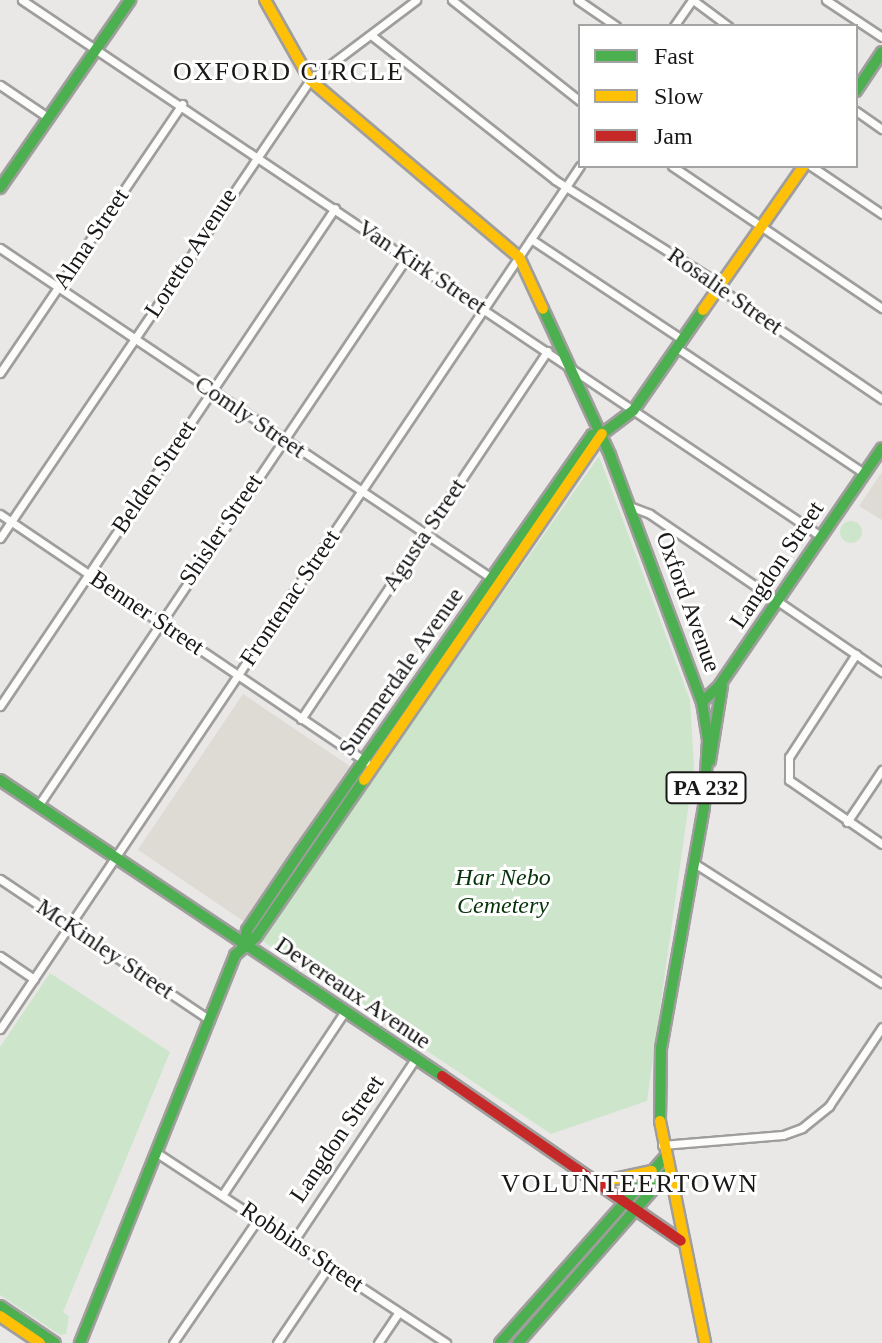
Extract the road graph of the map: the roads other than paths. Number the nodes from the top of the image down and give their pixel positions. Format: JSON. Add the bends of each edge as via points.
{"nodes":[{"id":1,"x":22,"y":0,"type":"edge"},
{"id":2,"x":130,"y":0,"type":"edge"},
{"id":3,"x":265,"y":0,"type":"edge"},
{"id":4,"x":416,"y":0,"type":"edge"},
{"id":5,"x":452,"y":0,"type":"edge"},
{"id":6,"x":578,"y":0,"type":"edge"},
{"id":7,"x":692,"y":0,"type":"edge"},
{"id":8,"x":826,"y":0,"type":"edge"},
{"id":9,"x":613,"y":24,"type":"edge"},
{"id":10,"x":675,"y":24,"type":"edge"},
{"id":11,"x":725,"y":24,"type":"edge"},
{"id":12,"x":371,"y":35,"type":"junction"},
{"id":13,"x":882,"y":37,"type":"edge"},
{"id":14,"x":97,"y":49,"type":"junction"},
{"id":15,"x":882,"y":52,"type":"edge"},
{"id":16,"x":310,"y":80,"type":"junction"},
{"id":17,"x":0,"y":85,"type":"edge"},
{"id":18,"x":858,"y":88,"type":"edge"},
{"id":19,"x":578,"y":99,"type":"edge"},
{"id":20,"x":182,"y":104,"type":"junction"},
{"id":21,"x":858,"y":112,"type":"edge"},
{"id":22,"x":49,"y":118,"type":"junction"},
{"id":23,"x":882,"y":129,"type":"edge"},
{"id":24,"x":255,"y":157,"type":"junction"},
{"id":25,"x":579,"y":168,"type":"edge"},
{"id":26,"x":675,"y":168,"type":"edge"},
{"id":27,"x":803,"y":168,"type":"edge"},
{"id":28,"x":814,"y":168,"type":"edge"},
{"id":29,"x":568,"y":184,"type":"junction"},
{"id":30,"x":0,"y":188,"type":"edge"},
{"id":31,"x":335,"y":208,"type":"junction"},
{"id":32,"x":882,"y":214,"type":"edge"},
{"id":33,"x":761,"y":226,"type":"junction"},
{"id":34,"x":531,"y":239,"type":"junction"},
{"id":35,"x":0,"y":248,"type":"edge"},
{"id":36,"x":407,"y":257,"type":"junction"},
{"id":37,"x":519,"y":257,"type":"junction"},
{"id":38,"x":721,"y":285,"type":"junction"},
{"id":39,"x":58,"y":287,"type":"junction"},
{"id":40,"x":882,"y":308,"type":"edge"},
{"id":41,"x":483,"y":309,"type":"junction"},
{"id":42,"x":135,"y":339,"type":"junction"},
{"id":43,"x":680,"y":344,"type":"junction"},
{"id":44,"x":547,"y":351,"type":"junction"},
{"id":45,"x":572,"y":369,"type":"junction"},
{"id":46,"x":0,"y":373,"type":"edge"},
{"id":47,"x":211,"y":391,"type":"junction"},
{"id":48,"x":882,"y":399,"type":"edge"},
{"id":49,"x":633,"y":411,"type":"junction"},
{"id":50,"x":602,"y":434,"type":"junction"},
{"id":51,"x":283,"y":440,"type":"junction"},
{"id":52,"x":882,"y":448,"type":"edge"},
{"id":53,"x":864,"y":473,"type":"junction"},
{"id":54,"x":361,"y":492,"type":"junction"},
{"id":55,"x":632,"y":507,"type":"junction"},
{"id":56,"x":0,"y":514,"type":"edge"},
{"id":57,"x":11,"y":521,"type":"junction"},
{"id":58,"x":424,"y":535,"type":"junction"},
{"id":59,"x":819,"y":535,"type":"junction"},
{"id":60,"x":0,"y":538,"type":"edge"},
{"id":61,"x":89,"y":574,"type":"junction"},
{"id":62,"x":491,"y":578,"type":"junction"},
{"id":63,"x":501,"y":585,"type":"junction"},
{"id":64,"x":776,"y":601,"type":"junction"},
{"id":65,"x":159,"y":622,"type":"junction"},
{"id":66,"x":856,"y":654,"type":"junction"},
{"id":67,"x":882,"y":672,"type":"edge"},
{"id":68,"x":238,"y":675,"type":"junction"},
{"id":69,"x":724,"y":680,"type":"junction"},
{"id":70,"x":702,"y":702,"type":"junction"},
{"id":71,"x":0,"y":706,"type":"edge"},
{"id":72,"x":301,"y":719,"type":"junction"},
{"id":73,"x":364,"y":760,"type":"junction"},
{"id":74,"x":374,"y":767,"type":"junction"},
{"id":75,"x":708,"y":767,"type":"junction"},
{"id":76,"x":882,"y":770,"type":"edge"},
{"id":77,"x":0,"y":780,"type":"edge"},
{"id":78,"x":38,"y":806,"type":"junction"},
{"id":79,"x":847,"y":822,"type":"junction"},
{"id":80,"x":882,"y":844,"type":"edge"},
{"id":81,"x":114,"y":858,"type":"junction"},
{"id":82,"x":694,"y":863,"type":"junction"},
{"id":83,"x":0,"y":879,"type":"edge"},
{"id":84,"x":69,"y":926,"type":"junction"},
{"id":85,"x":244,"y":944,"type":"junction"},
{"id":86,"x":0,"y":956,"type":"edge"},
{"id":87,"x":34,"y":979,"type":"junction"},
{"id":88,"x":882,"y":983,"type":"edge"},
{"id":89,"x":345,"y":1011,"type":"junction"},
{"id":90,"x":210,"y":1020,"type":"junction"},
{"id":91,"x":882,"y":1027,"type":"edge"},
{"id":92,"x":0,"y":1029,"type":"edge"},
{"id":93,"x":415,"y":1059,"type":"junction"},
{"id":94,"x":663,"y":1151,"type":"junction"},
{"id":95,"x":157,"y":1153,"type":"junction"},
{"id":96,"x":653,"y":1170,"type":"junction"},
{"id":97,"x":668,"y":1172,"type":"junction"},
{"id":98,"x":601,"y":1182,"type":"junction"},
{"id":99,"x":223,"y":1194,"type":"junction"},
{"id":100,"x":627,"y":1199,"type":"junction"},
{"id":101,"x":635,"y":1209,"type":"junction"},
{"id":102,"x":258,"y":1219,"type":"junction"},
{"id":103,"x":681,"y":1241,"type":"junction"},
{"id":104,"x":293,"y":1242,"type":"junction"},
{"id":105,"x":329,"y":1266,"type":"junction"},
{"id":106,"x":0,"y":1306,"type":"edge"},
{"id":107,"x":399,"y":1312,"type":"junction"},
{"id":108,"x":0,"y":1316,"type":"edge"},
{"id":109,"x":40,"y":1343,"type":"edge"},
{"id":110,"x":55,"y":1343,"type":"edge"},
{"id":111,"x":80,"y":1343,"type":"edge"},
{"id":112,"x":173,"y":1343,"type":"edge"},
{"id":113,"x":277,"y":1343,"type":"edge"},
{"id":114,"x":378,"y":1343,"type":"edge"},
{"id":115,"x":446,"y":1343,"type":"edge"},
{"id":116,"x":500,"y":1343,"type":"edge"},
{"id":117,"x":518,"y":1343,"type":"edge"},
{"id":118,"x":705,"y":1343,"type":"edge"}],
"edges":[{"from":1,"to":14,"type":"street","name":"Van Kirk Street"},
{"from":2,"to":14,"type":"main road"},
{"from":3,"to":16,"type":"main road","name":"Oxford Avenue","number":"PA 232"},
{"from":4,"to":12,"type":"street","name":"Loretto Avenue"},
{"from":5,"to":19,"type":"street"},
{"from":6,"to":9,"type":"street"},
{"from":7,"to":10,"type":"street"},
{"from":7,"to":11,"type":"street"},
{"from":8,"to":13,"type":"street"},
{"from":12,"to":16,"type":"street","name":"Loretto Avenue"},
{"from":12,"to":29,"type":"street","name":"Rosalie Street","via":[[555,180]]},
{"from":14,"to":20,"type":"street","name":"Van Kirk Street"},
{"from":14,"to":22,"type":"main road"},
{"from":15,"to":18,"type":"main road"},
{"from":16,"to":24,"type":"street","name":"Loretto Avenue"},
{"from":16,"to":37,"type":"main road","name":"Oxford Avenue","number":"PA 232"},
{"from":17,"to":22,"type":"street"},
{"from":20,"to":24,"type":"street","name":"Van Kirk Street"},
{"from":20,"to":39,"type":"street","name":"Alma Street"},
{"from":21,"to":23,"type":"street"},
{"from":22,"to":30,"type":"main road"},
{"from":24,"to":31,"type":"street","name":"Van Kirk Street"},
{"from":24,"to":42,"type":"street","name":"Loretto Avenue"},
{"from":25,"to":29,"type":"street","name":"Frontenac Street"},
{"from":26,"to":33,"type":"street"},
{"from":27,"to":33,"type":"main road","name":"Summerdale Avenue"},
{"from":28,"to":32,"type":"street"},
{"from":29,"to":34,"type":"street","name":"Frontenac Street"},
{"from":29,"to":38,"type":"street","name":"Rosalie Street"},
{"from":31,"to":36,"type":"street","name":"Van Kirk Street"},
{"from":31,"to":47,"type":"street","name":"Belden Street"},
{"from":33,"to":38,"type":"main road","name":"Summerdale Avenue"},
{"from":33,"to":40,"type":"street"},
{"from":34,"to":37,"type":"street","name":"Frontenac Street"},
{"from":34,"to":43,"type":"street"},
{"from":35,"to":39,"type":"street","name":"Comly Street"},
{"from":36,"to":41,"type":"street","name":"Van Kirk Street"},
{"from":36,"to":51,"type":"street","name":"Shisler Street"},
{"from":37,"to":41,"type":"street","name":"Frontenac Street"},
{"from":37,"to":45,"type":"main road","name":"Oxford Avenue","number":"PA 232"},
{"from":38,"to":43,"type":"main road","name":"Summerdale Avenue"},
{"from":38,"to":48,"type":"street","name":"Rosalie Street"},
{"from":39,"to":42,"type":"street","name":"Comly Street"},
{"from":39,"to":46,"type":"street","name":"Alma Street"},
{"from":41,"to":44,"type":"street","name":"Van Kirk Street"},
{"from":41,"to":54,"type":"street","name":"Frontenac Street"},
{"from":42,"to":47,"type":"street","name":"Comly Street"},
{"from":42,"to":57,"type":"street","name":"Loretto Avenue"},
{"from":43,"to":49,"type":"main road","name":"Summerdale Avenue"},
{"from":43,"to":53,"type":"street"},
{"from":44,"to":45,"type":"street","name":"Van Kirk Street"},
{"from":44,"to":58,"type":"street","name":"Agusta Street"},
{"from":45,"to":49,"type":"street","name":"Van Kirk Street"},
{"from":45,"to":50,"type":"main road","name":"Oxford Avenue","number":"PA 232"},
{"from":47,"to":51,"type":"street","name":"Comly Street"},
{"from":47,"to":61,"type":"street","name":"Belden Street"},
{"from":49,"to":50,"type":"main road","name":"Summerdale Avenue"},
{"from":49,"to":59,"type":"street","name":"Van Kirk Street"},
{"from":50,"to":55,"type":"main road","name":"Oxford Avenue","number":"PA 232"},
{"from":50,"to":62,"type":"main road","name":"Summerdale Avenue","via":[[592,435]]},
{"from":50,"to":63,"type":"main road","name":"Summerdale Avenue"},
{"from":51,"to":54,"type":"street","name":"Comly Street"},
{"from":51,"to":65,"type":"street","name":"Shisler Street"},
{"from":52,"to":53,"type":"main road","name":"Langdon Street"},
{"from":53,"to":59,"type":"main road","name":"Langdon Street"},
{"from":54,"to":58,"type":"street","name":"Comly Street"},
{"from":54,"to":68,"type":"street","name":"Frontenac Street"},
{"from":55,"to":64,"type":"street"},
{"from":55,"to":70,"type":"main road","name":"Oxford Avenue","number":"PA 232"},
{"from":56,"to":57,"type":"street","name":"Benner Street"},
{"from":57,"to":60,"type":"street","name":"Loretto Avenue"},
{"from":57,"to":61,"type":"street","name":"Benner Street"},
{"from":58,"to":62,"type":"street","name":"Comly Street"},
{"from":58,"to":72,"type":"street","name":"Agusta Street"},
{"from":59,"to":64,"type":"main road","name":"Langdon Street"},
{"from":61,"to":65,"type":"street","name":"Benner Street"},
{"from":61,"to":71,"type":"street","name":"Belden Street"},
{"from":62,"to":63,"type":"street","name":"Comly Street"},
{"from":62,"to":73,"type":"main road","name":"Summerdale Avenue"},
{"from":63,"to":74,"type":"main road","name":"Summerdale Avenue"},
{"from":64,"to":66,"type":"street"},
{"from":64,"to":69,"type":"main road","name":"Langdon Street"},
{"from":65,"to":68,"type":"street","name":"Benner Street"},
{"from":65,"to":78,"type":"street","name":"Shisler Street"},
{"from":66,"to":67,"type":"street"},
{"from":66,"to":79,"type":"street","via":[[789,757],[789,780]]},
{"from":68,"to":72,"type":"street","name":"Benner Street"},
{"from":68,"to":81,"type":"street","name":"Frontenac Street"},
{"from":69,"to":70,"type":"main road","name":"Langdon Street"},
{"from":69,"to":75,"type":"main road"},
{"from":70,"to":75,"type":"main road","name":"Oxford Avenue","number":"PA 232"},
{"from":72,"to":73,"type":"street","name":"Benner Street"},
{"from":73,"to":74,"type":"street","name":"Benner Street"},
{"from":73,"to":85,"type":"main road","name":"Summerdale Avenue","via":[[247,930]]},
{"from":74,"to":85,"type":"main road","name":"Summerdale Avenue","via":[[256,937]]},
{"from":75,"to":82,"type":"main road","name":"Oxford Avenue","number":"PA 232"},
{"from":76,"to":79,"type":"street"},
{"from":77,"to":78,"type":"main road","name":"Devereaux Avenue"},
{"from":78,"to":81,"type":"main road","name":"Devereaux Avenue"},
{"from":79,"to":80,"type":"street"},
{"from":81,"to":84,"type":"street","name":"Frontenac Street"},
{"from":81,"to":85,"type":"main road","name":"Devereaux Avenue"},
{"from":82,"to":88,"type":"street"},
{"from":82,"to":94,"type":"main road","name":"Oxford Avenue","number":"PA 232","via":[[659,1069]]},
{"from":83,"to":84,"type":"street","name":"McKinley Street"},
{"from":84,"to":87,"type":"street","name":"Frontenac Street"},
{"from":84,"to":90,"type":"street","name":"McKinley Street"},
{"from":85,"to":89,"type":"main road","name":"Devereaux Avenue"},
{"from":85,"to":90,"type":"main road","name":"Summerdale Avenue"},
{"from":86,"to":87,"type":"street"},
{"from":87,"to":92,"type":"street","name":"Frontenac Street"},
{"from":89,"to":93,"type":"main road","name":"Devereaux Avenue"},
{"from":89,"to":99,"type":"street"},
{"from":90,"to":95,"type":"main road","name":"Summerdale Avenue"},
{"from":91,"to":94,"type":"street","via":[[829,1106],[802,1128]]},
{"from":93,"to":98,"type":"main road","name":"Devereaux Avenue"},
{"from":93,"to":104,"type":"street","name":"Langdon Street"},
{"from":94,"to":96,"type":"main road"},
{"from":94,"to":97,"type":"main road","name":"Oxford Avenue","number":"PA 232"},
{"from":95,"to":99,"type":"street","name":"Robbins Street"},
{"from":95,"to":111,"type":"main road","name":"Summerdale Avenue"},
{"from":96,"to":98,"type":"main road"},
{"from":96,"to":100,"type":"main road"},
{"from":97,"to":101,"type":"main road"},
{"from":97,"to":103,"type":"main road","name":"Oxford Avenue","number":"PA 232"},
{"from":98,"to":100,"type":"main road","name":"Devereaux Avenue"},
{"from":99,"to":102,"type":"street","name":"Robbins Street"},
{"from":100,"to":101,"type":"main road","name":"Devereaux Avenue"},
{"from":100,"to":116,"type":"main road"},
{"from":101,"to":103,"type":"main road","name":"Devereaux Avenue"},
{"from":101,"to":117,"type":"main road"},
{"from":102,"to":104,"type":"street","name":"Robbins Street"},
{"from":102,"to":112,"type":"street"},
{"from":103,"to":118,"type":"main road","name":"Oxford Avenue","number":"PA 232"},
{"from":104,"to":105,"type":"street","name":"Robbins Street"},
{"from":105,"to":107,"type":"street","name":"Robbins Street"},
{"from":105,"to":113,"type":"street"},
{"from":106,"to":110,"type":"main road"},
{"from":107,"to":114,"type":"street"},
{"from":107,"to":115,"type":"street","name":"Robbins Street"},
{"from":108,"to":109,"type":"main road"}]}
